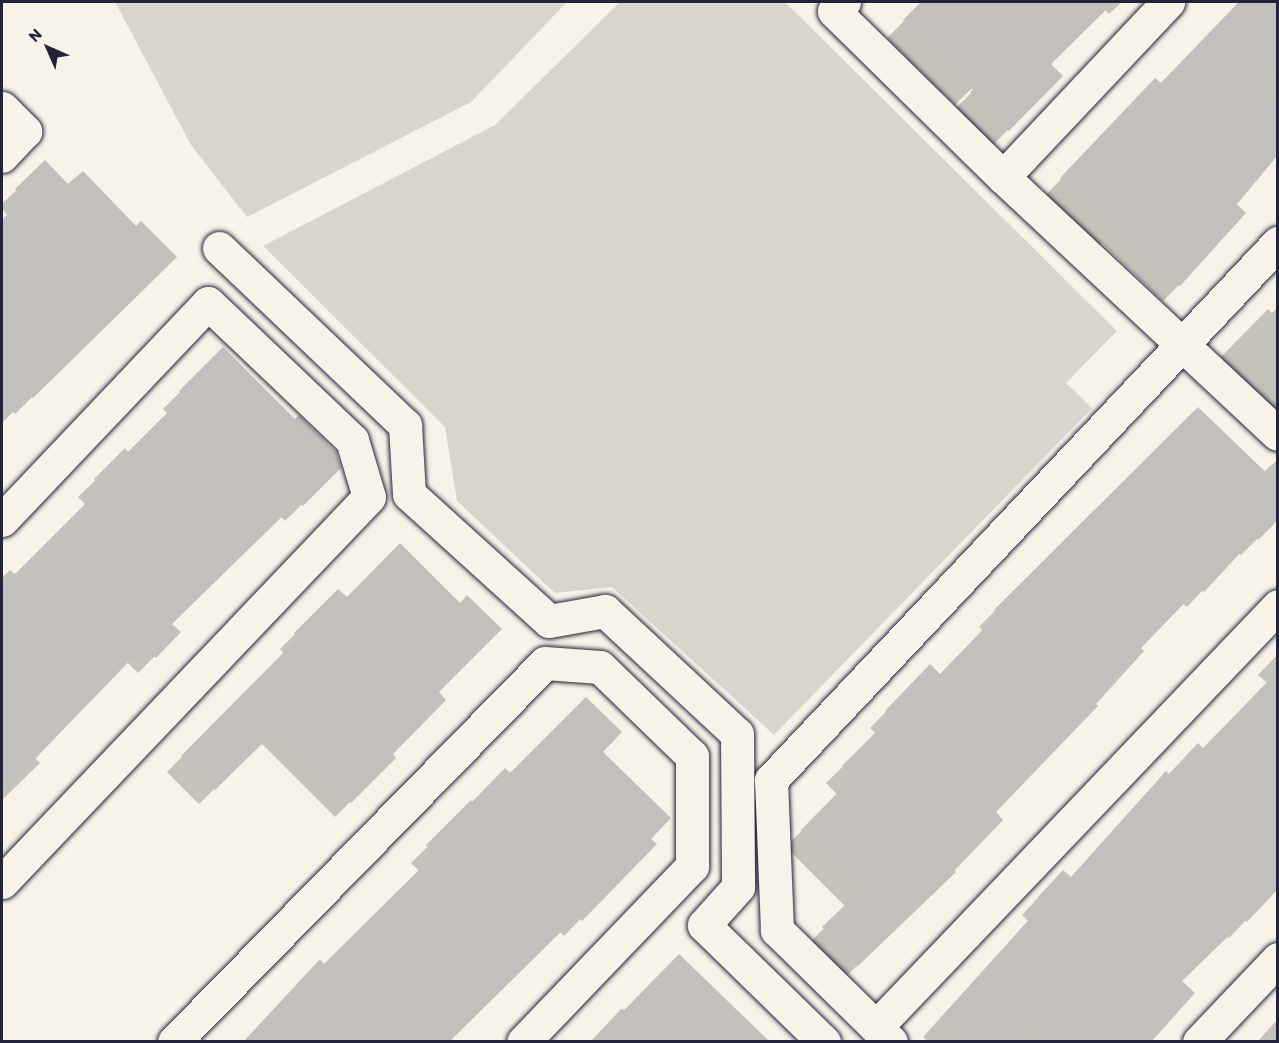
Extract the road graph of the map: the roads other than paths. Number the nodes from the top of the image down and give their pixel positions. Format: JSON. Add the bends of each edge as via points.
{"nodes":[{"id":1,"x":844,"y":2,"type":"edge"},
{"id":2,"x":1168,"y":2,"type":"edge"},
{"id":3,"x":2,"y":108,"type":"edge"},
{"id":4,"x":2,"y":156,"type":"edge"},
{"id":5,"x":1003,"y":177,"type":"junction"},
{"id":6,"x":1278,"y":243,"type":"edge"},
{"id":7,"x":219,"y":248,"type":"dead end"},
{"id":8,"x":1180,"y":345,"type":"junction"},
{"id":9,"x":1278,"y":434,"type":"edge"},
{"id":10,"x":2,"y":520,"type":"edge"},
{"id":11,"x":1278,"y":606,"type":"edge"},
{"id":12,"x":2,"y":882,"type":"edge"},
{"id":13,"x":1278,"y":959,"type":"edge"},
{"id":14,"x":884,"y":1034,"type":"edge"},
{"id":15,"x":174,"y":1041,"type":"edge"},
{"id":16,"x":523,"y":1041,"type":"edge"},
{"id":17,"x":824,"y":1041,"type":"edge"},
{"id":18,"x":1199,"y":1041,"type":"edge"}],
"edges":[{"from":1,"to":5,"type":"street","via":[[834,11]]},
{"from":2,"to":5,"type":"street"},
{"from":3,"to":4,"type":"street","via":[[25,131]]},
{"from":5,"to":8,"type":"street"},
{"from":6,"to":8,"type":"street"},
{"from":7,"to":17,"type":"street","via":[[405,425],[409,494],[549,621],[605,611],[737,734],[738,887],[704,925]]},
{"from":8,"to":9,"type":"street"},
{"from":8,"to":14,"type":"street","via":[[771,780],[777,930]]},
{"from":10,"to":12,"type":"street","via":[[208,303],[352,440],[369,497]]},
{"from":11,"to":14,"type":"street"},
{"from":13,"to":18,"type":"street"},
{"from":15,"to":16,"type":"street","via":[[544,663],[600,667],[692,756],[692,866]]}]}
